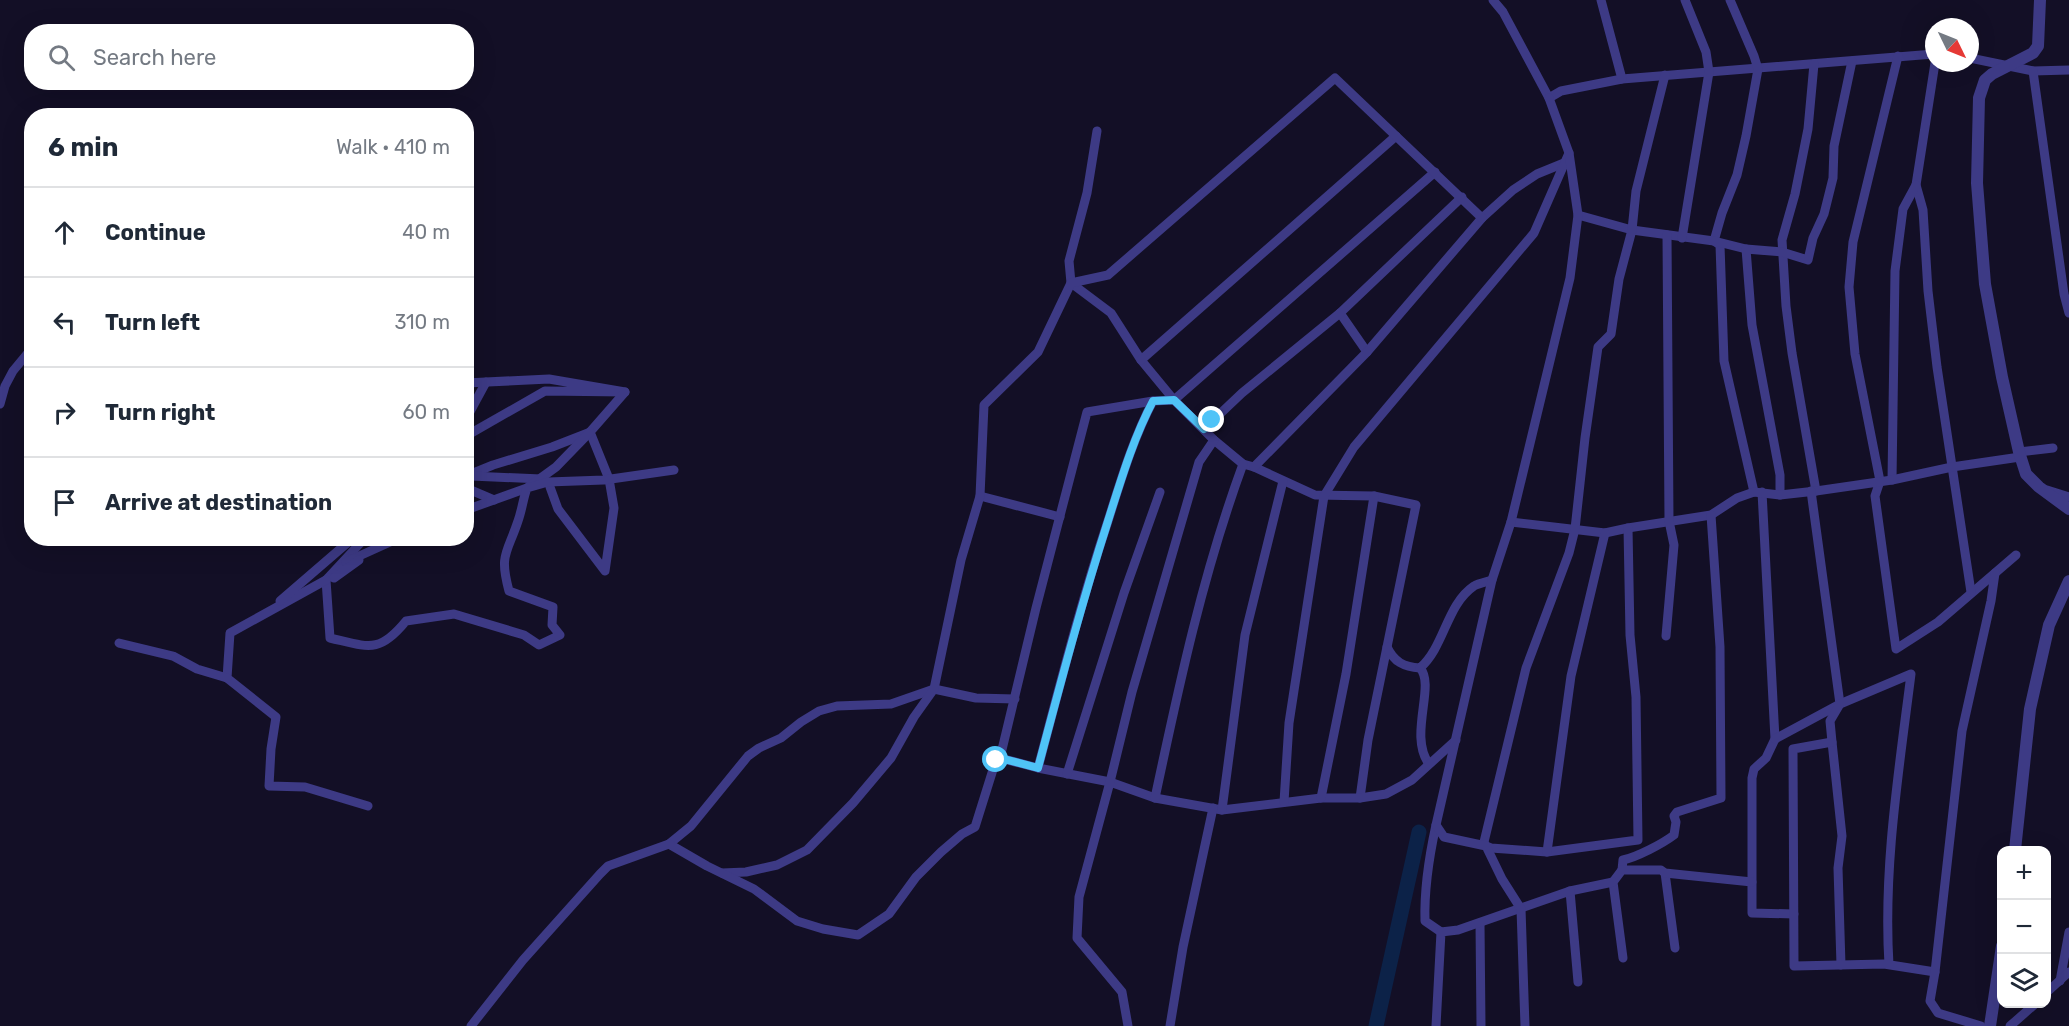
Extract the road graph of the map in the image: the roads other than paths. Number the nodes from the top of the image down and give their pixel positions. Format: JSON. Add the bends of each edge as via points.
{"nodes":[{"id":1,"x":1493,"y":0,"type":"edge"},
{"id":2,"x":1601,"y":0,"type":"edge"},
{"id":3,"x":1685,"y":0,"type":"edge"},
{"id":4,"x":1730,"y":0,"type":"edge"},
{"id":5,"x":2040,"y":0,"type":"edge"},
{"id":6,"x":1925,"y":54,"type":"edge"},
{"id":7,"x":1898,"y":56,"type":"junction"},
{"id":8,"x":1979,"y":60,"type":"edge"},
{"id":9,"x":1852,"y":61,"type":"junction"},
{"id":10,"x":1814,"y":64,"type":"junction"},
{"id":11,"x":2009,"y":67,"type":"junction"},
{"id":12,"x":1758,"y":69,"type":"junction"},
{"id":13,"x":2069,"y":70,"type":"edge"},
{"id":14,"x":2032,"y":71,"type":"junction"},
{"id":15,"x":1709,"y":72,"type":"junction"},
{"id":16,"x":1934,"y":72,"type":"edge"},
{"id":17,"x":1665,"y":75,"type":"junction"},
{"id":18,"x":1622,"y":79,"type":"junction"},
{"id":19,"x":1549,"y":98,"type":"junction"},
{"id":20,"x":1097,"y":131,"type":"dead end"},
{"id":21,"x":1396,"y":135,"type":"junction"},
{"id":22,"x":1569,"y":153,"type":"junction"},
{"id":23,"x":1564,"y":163,"type":"junction"},
{"id":24,"x":1435,"y":172,"type":"junction"},
{"id":25,"x":1917,"y":185,"type":"junction"},
{"id":26,"x":1462,"y":197,"type":"junction"},
{"id":27,"x":1578,"y":215,"type":"junction"},
{"id":28,"x":1482,"y":218,"type":"junction"},
{"id":29,"x":1632,"y":230,"type":"junction"},
{"id":30,"x":1667,"y":235,"type":"junction"},
{"id":31,"x":1682,"y":238,"type":"junction"},
{"id":32,"x":1714,"y":241,"type":"junction"},
{"id":33,"x":1746,"y":249,"type":"junction"},
{"id":34,"x":1782,"y":252,"type":"junction"},
{"id":35,"x":1071,"y":283,"type":"junction"},
{"id":36,"x":1340,"y":313,"type":"junction"},
{"id":37,"x":2069,"y":313,"type":"edge"},
{"id":38,"x":1368,"y":352,"type":"junction"},
{"id":39,"x":24,"y":359,"type":"edge"},
{"id":40,"x":1141,"y":360,"type":"junction"},
{"id":41,"x":486,"y":382,"type":"junction"},
{"id":42,"x":474,"y":383,"type":"edge"},
{"id":43,"x":624,"y":392,"type":"junction"},
{"id":44,"x":1174,"y":400,"type":"junction"},
{"id":45,"x":1153,"y":401,"type":"junction"},
{"id":46,"x":0,"y":404,"type":"edge"},
{"id":47,"x":474,"y":404,"type":"edge"},
{"id":48,"x":1204,"y":429,"type":"junction"},
{"id":49,"x":474,"y":431,"type":"edge"},
{"id":50,"x":590,"y":432,"type":"junction"},
{"id":51,"x":1214,"y":440,"type":"junction"},
{"id":52,"x":2053,"y":448,"type":"dead end"},
{"id":53,"x":2020,"y":454,"type":"junction"},
{"id":54,"x":1243,"y":464,"type":"junction"},
{"id":55,"x":1254,"y":467,"type":"junction"},
{"id":56,"x":1952,"y":467,"type":"junction"},
{"id":57,"x":674,"y":470,"type":"dead end"},
{"id":58,"x":474,"y":473,"type":"edge"},
{"id":59,"x":474,"y":476,"type":"edge"},
{"id":60,"x":541,"y":479,"type":"junction"},
{"id":61,"x":609,"y":479,"type":"junction"},
{"id":62,"x":1892,"y":480,"type":"junction"},
{"id":63,"x":1283,"y":481,"type":"junction"},
{"id":64,"x":1880,"y":481,"type":"junction"},
{"id":65,"x":550,"y":487,"type":"dead end"},
{"id":66,"x":2039,"y":487,"type":"junction"},
{"id":67,"x":527,"y":488,"type":"junction"},
{"id":68,"x":474,"y":491,"type":"edge"},
{"id":69,"x":1813,"y":491,"type":"junction"},
{"id":70,"x":1160,"y":492,"type":"dead end"},
{"id":71,"x":1758,"y":492,"type":"junction"},
{"id":72,"x":1780,"y":495,"type":"junction"},
{"id":73,"x":980,"y":496,"type":"junction"},
{"id":74,"x":1324,"y":496,"type":"junction"},
{"id":75,"x":1374,"y":496,"type":"junction"},
{"id":76,"x":2069,"y":497,"type":"edge"},
{"id":77,"x":494,"y":500,"type":"junction"},
{"id":78,"x":474,"y":507,"type":"edge"},
{"id":79,"x":2069,"y":509,"type":"edge"},
{"id":80,"x":1712,"y":515,"type":"junction"},
{"id":81,"x":1060,"y":517,"type":"junction"},
{"id":82,"x":1669,"y":521,"type":"junction"},
{"id":83,"x":1511,"y":522,"type":"junction"},
{"id":84,"x":1628,"y":528,"type":"junction"},
{"id":85,"x":1575,"y":529,"type":"junction"},
{"id":86,"x":1605,"y":533,"type":"junction"},
{"id":87,"x":344,"y":546,"type":"edge"},
{"id":88,"x":358,"y":546,"type":"edge"},
{"id":89,"x":381,"y":546,"type":"edge"},
{"id":90,"x":374,"y":549,"type":"junction"},
{"id":91,"x":2016,"y":555,"type":"dead end"},
{"id":92,"x":342,"y":563,"type":"junction"},
{"id":93,"x":1995,"y":573,"type":"junction"},
{"id":94,"x":1492,"y":580,"type":"junction"},
{"id":95,"x":2069,"y":581,"type":"edge"},
{"id":96,"x":327,"y":582,"type":"junction"},
{"id":97,"x":1971,"y":592,"type":"junction"},
{"id":98,"x":265,"y":614,"type":"junction"},
{"id":99,"x":1666,"y":636,"type":"dead end"},
{"id":100,"x":118,"y":643,"type":"dead end"},
{"id":101,"x":1386,"y":647,"type":"junction"},
{"id":102,"x":1420,"y":668,"type":"junction"},
{"id":103,"x":227,"y":678,"type":"junction"},
{"id":104,"x":934,"y":689,"type":"junction"},
{"id":105,"x":1015,"y":699,"type":"junction"},
{"id":106,"x":1840,"y":704,"type":"junction"},
{"id":107,"x":1775,"y":739,"type":"junction"},
{"id":108,"x":1456,"y":740,"type":"junction"},
{"id":109,"x":1832,"y":742,"type":"junction"},
{"id":110,"x":1000,"y":758,"type":"junction"},
{"id":111,"x":1429,"y":764,"type":"junction"},
{"id":112,"x":1038,"y":768,"type":"junction"},
{"id":113,"x":1068,"y":774,"type":"junction"},
{"id":114,"x":1110,"y":782,"type":"junction"},
{"id":115,"x":1155,"y":798,"type":"junction"},
{"id":116,"x":1321,"y":798,"type":"junction"},
{"id":117,"x":1360,"y":798,"type":"junction"},
{"id":118,"x":1284,"y":802,"type":"junction"},
{"id":119,"x":368,"y":806,"type":"dead end"},
{"id":120,"x":1218,"y":809,"type":"junction"},
{"id":121,"x":1436,"y":825,"type":"junction"},
{"id":122,"x":669,"y":844,"type":"junction"},
{"id":123,"x":1486,"y":846,"type":"junction"},
{"id":124,"x":2016,"y":846,"type":"edge"},
{"id":125,"x":1547,"y":852,"type":"junction"},
{"id":126,"x":1622,"y":870,"type":"junction"},
{"id":127,"x":722,"y":873,"type":"junction"},
{"id":128,"x":1665,"y":873,"type":"junction"},
{"id":129,"x":1613,"y":882,"type":"junction"},
{"id":130,"x":1752,"y":882,"type":"junction"},
{"id":131,"x":1570,"y":891,"type":"junction"},
{"id":132,"x":1521,"y":909,"type":"junction"},
{"id":133,"x":1794,"y":914,"type":"junction"},
{"id":134,"x":1480,"y":923,"type":"junction"},
{"id":135,"x":1441,"y":932,"type":"junction"},
{"id":136,"x":2069,"y":932,"type":"edge"},
{"id":137,"x":1675,"y":948,"type":"dead end"},
{"id":138,"x":2000,"y":954,"type":"edge"},
{"id":139,"x":1623,"y":958,"type":"dead end"},
{"id":140,"x":1841,"y":965,"type":"junction"},
{"id":141,"x":1889,"y":965,"type":"junction"},
{"id":142,"x":1935,"y":972,"type":"junction"},
{"id":143,"x":2069,"y":972,"type":"edge"},
{"id":144,"x":2060,"y":981,"type":"junction"},
{"id":145,"x":1578,"y":982,"type":"dead end"},
{"id":146,"x":2051,"y":989,"type":"edge"},
{"id":147,"x":2030,"y":1008,"type":"edge"},
{"id":148,"x":471,"y":1026,"type":"edge"},
{"id":149,"x":1128,"y":1026,"type":"edge"},
{"id":150,"x":1170,"y":1026,"type":"edge"},
{"id":151,"x":1436,"y":1026,"type":"edge"},
{"id":152,"x":1481,"y":1026,"type":"edge"},
{"id":153,"x":1525,"y":1026,"type":"edge"},
{"id":154,"x":1981,"y":1026,"type":"edge"},
{"id":155,"x":1990,"y":1026,"type":"edge"},
{"id":156,"x":2010,"y":1026,"type":"edge"}],
"edges":[{"from":1,"to":19,"type":"street"},
{"from":2,"to":18,"type":"street"},
{"from":3,"to":15,"type":"street","via":[[1706,52]]},
{"from":4,"to":12,"type":"street"},
{"from":5,"to":11,"type":"street","via":[[2038,46],[2033,54]]},
{"from":6,"to":7,"type":"street"},
{"from":7,"to":9,"type":"street"},
{"from":7,"to":64,"type":"street","via":[[1853,242],[1849,287],[1855,354]]},
{"from":8,"to":11,"type":"street"},
{"from":9,"to":10,"type":"street"},
{"from":9,"to":34,"type":"street","via":[[1834,146],[1833,178],[1808,260]]},
{"from":10,"to":12,"type":"street"},
{"from":10,"to":34,"type":"street","via":[[1808,129]]},
{"from":11,"to":14,"type":"street"},
{"from":11,"to":53,"type":"street","via":[[1985,80],[1979,98],[1977,183],[1985,284]]},
{"from":12,"to":15,"type":"street"},
{"from":12,"to":32,"type":"street","via":[[1737,175]]},
{"from":13,"to":14,"type":"street"},
{"from":14,"to":37,"type":"street"},
{"from":15,"to":17,"type":"street"},
{"from":15,"to":31,"type":"street"},
{"from":16,"to":25,"type":"street"},
{"from":17,"to":18,"type":"street"},
{"from":17,"to":29,"type":"street","via":[[1636,191]]},
{"from":18,"to":19,"type":"street","via":[[1561,91]]},
{"from":19,"to":22,"type":"street"},
{"from":20,"to":35,"type":"street","via":[[1087,193],[1069,261]]},
{"from":21,"to":24,"type":"street"},
{"from":21,"to":35,"type":"street","via":[[1335,78],[1108,275]]},
{"from":21,"to":40,"type":"street"},
{"from":22,"to":23,"type":"street"},
{"from":22,"to":27,"type":"street"},
{"from":23,"to":28,"type":"street","via":[[1513,190]]},
{"from":23,"to":74,"type":"street","via":[[1534,233],[1354,447]]},
{"from":24,"to":26,"type":"street"},
{"from":24,"to":44,"type":"street"},
{"from":25,"to":56,"type":"street"},
{"from":25,"to":62,"type":"street","via":[[1903,209],[1895,271]]},
{"from":26,"to":28,"type":"street"},
{"from":26,"to":36,"type":"street"},
{"from":27,"to":29,"type":"street"},
{"from":27,"to":83,"type":"street","via":[[1570,278]]},
{"from":28,"to":38,"type":"street"},
{"from":29,"to":30,"type":"street"},
{"from":29,"to":85,"type":"street","via":[[1611,333],[1598,347]]},
{"from":30,"to":31,"type":"street"},
{"from":30,"to":82,"type":"street"},
{"from":31,"to":32,"type":"street"},
{"from":32,"to":33,"type":"street"},
{"from":32,"to":71,"type":"street","via":[[1720,245],[1724,362]]},
{"from":33,"to":34,"type":"street"},
{"from":33,"to":72,"type":"street","via":[[1752,325],[1780,476]]},
{"from":34,"to":69,"type":"street"},
{"from":35,"to":40,"type":"street","via":[[1111,313]]},
{"from":35,"to":73,"type":"street","via":[[1038,352],[984,405]]},
{"from":36,"to":38,"type":"street"},
{"from":36,"to":48,"type":"street"},
{"from":38,"to":55,"type":"street"},
{"from":39,"to":46,"type":"street","via":[[9,379]]},
{"from":40,"to":44,"type":"street"},
{"from":41,"to":42,"type":"street"},
{"from":41,"to":43,"type":"street","via":[[549,379]]},
{"from":41,"to":47,"type":"street"},
{"from":43,"to":49,"type":"street","via":[[544,391]]},
{"from":43,"to":50,"type":"street"},
{"from":44,"to":45,"type":"street"},
{"from":44,"to":48,"type":"street"},
{"from":45,"to":81,"type":"street","via":[[1087,412]]},
{"from":45,"to":112,"type":"street","via":[[1138,430],[1088,580]]},
{"from":48,"to":51,"type":"street"},
{"from":50,"to":58,"type":"street"},
{"from":50,"to":60,"type":"street"},
{"from":50,"to":61,"type":"street"},
{"from":51,"to":54,"type":"street"},
{"from":51,"to":114,"type":"street","via":[[1199,462]]},
{"from":52,"to":53,"type":"street"},
{"from":53,"to":56,"type":"street"},
{"from":53,"to":66,"type":"street","via":[[2026,474]]},
{"from":54,"to":55,"type":"street"},
{"from":54,"to":115,"type":"street","via":[[1209,565]]},
{"from":55,"to":63,"type":"street"},
{"from":56,"to":62,"type":"street"},
{"from":56,"to":97,"type":"street"},
{"from":57,"to":61,"type":"street"},
{"from":59,"to":60,"type":"street"},
{"from":60,"to":67,"type":"street"},
{"from":61,"to":65,"type":"street","via":[[614,508],[605,571],[558,509]]},
{"from":61,"to":67,"type":"street","via":[[548,482]]},
{"from":62,"to":64,"type":"street"},
{"from":63,"to":74,"type":"street"},
{"from":63,"to":120,"type":"street","via":[[1245,635]]},
{"from":64,"to":69,"type":"street"},
{"from":64,"to":97,"type":"street","via":[[1875,496],[1896,649],[1938,622]]},
{"from":66,"to":76,"type":"street"},
{"from":66,"to":79,"type":"street"},
{"from":67,"to":77,"type":"street"},
{"from":67,"to":96,"type":"street","via":[[504,554],[504,572],[509,591],[554,607],[552,625],[560,635],[539,645],[524,635],[454,614],[406,621],[392,638],[371,647],[330,638]]},
{"from":68,"to":77,"type":"street"},
{"from":69,"to":72,"type":"street"},
{"from":69,"to":106,"type":"street"},
{"from":70,"to":113,"type":"street"},
{"from":71,"to":72,"type":"street"},
{"from":71,"to":80,"type":"street","via":[[1737,498]]},
{"from":71,"to":107,"type":"street"},
{"from":73,"to":81,"type":"street"},
{"from":73,"to":104,"type":"street","via":[[961,560]]},
{"from":74,"to":75,"type":"street"},
{"from":74,"to":118,"type":"street","via":[[1289,723]]},
{"from":75,"to":101,"type":"street","via":[[1416,504]]},
{"from":75,"to":116,"type":"street","via":[[1346,674]]},
{"from":77,"to":78,"type":"street"},
{"from":80,"to":82,"type":"street"},
{"from":80,"to":126,"type":"street","via":[[1720,647],[1721,798],[1677,812],[1674,835],[1623,860]]},
{"from":81,"to":105,"type":"street"},
{"from":82,"to":84,"type":"street"},
{"from":82,"to":99,"type":"street","via":[[1674,545]]},
{"from":83,"to":85,"type":"street"},
{"from":83,"to":94,"type":"street"},
{"from":84,"to":86,"type":"street"},
{"from":84,"to":125,"type":"street","via":[[1638,840]]},
{"from":85,"to":86,"type":"street"},
{"from":85,"to":123,"type":"street","via":[[1526,668]]},
{"from":86,"to":125,"type":"street","via":[[1571,676]]},
{"from":87,"to":98,"type":"street"},
{"from":88,"to":92,"type":"street"},
{"from":89,"to":90,"type":"street"},
{"from":90,"to":92,"type":"street"},
{"from":90,"to":96,"type":"street"},
{"from":91,"to":93,"type":"street"},
{"from":92,"to":96,"type":"street"},
{"from":93,"to":97,"type":"street"},
{"from":93,"to":142,"type":"street","via":[[1962,731]]},
{"from":94,"to":102,"type":"street","via":[[1475,586],[1459,600],[1432,654]]},
{"from":94,"to":108,"type":"street"},
{"from":95,"to":124,"type":"street","via":[[2049,625],[2030,709]]},
{"from":96,"to":98,"type":"street"},
{"from":98,"to":103,"type":"street","via":[[230,633]]},
{"from":100,"to":103,"type":"street","via":[[172,656]]},
{"from":101,"to":102,"type":"street","via":[[1394,660]]},
{"from":101,"to":117,"type":"street"},
{"from":102,"to":111,"type":"street","via":[[1425,677],[1420,736]]},
{"from":103,"to":119,"type":"street","via":[[276,717],[269,786],[305,787]]},
{"from":104,"to":105,"type":"street","via":[[976,698]]},
{"from":104,"to":122,"type":"street","via":[[891,704],[837,706],[819,711],[748,756],[691,826]]},
{"from":104,"to":127,"type":"street","via":[[891,758],[807,850],[777,865]]},
{"from":105,"to":110,"type":"street"},
{"from":106,"to":107,"type":"street"},
{"from":106,"to":109,"type":"street","via":[[1830,721]]},
{"from":106,"to":141,"type":"street","via":[[1911,674],[1891,835]]},
{"from":107,"to":130,"type":"street","via":[[1752,778]]},
{"from":108,"to":111,"type":"street"},
{"from":108,"to":121,"type":"street"},
{"from":109,"to":133,"type":"street","via":[[1793,749]]},
{"from":109,"to":140,"type":"street","via":[[1842,836],[1838,868]]},
{"from":110,"to":112,"type":"street"},
{"from":110,"to":127,"type":"street","via":[[996,760],[975,827],[962,834],[916,877],[890,914],[858,935],[797,921],[754,889]]},
{"from":111,"to":117,"type":"street","via":[[1412,780],[1386,794]]},
{"from":112,"to":113,"type":"street"},
{"from":113,"to":114,"type":"street"},
{"from":114,"to":115,"type":"street"},
{"from":114,"to":149,"type":"street","via":[[1079,897],[1077,938],[1122,992]]},
{"from":115,"to":120,"type":"street"},
{"from":116,"to":117,"type":"street"},
{"from":116,"to":118,"type":"street"},
{"from":118,"to":120,"type":"street"},
{"from":120,"to":150,"type":"street","via":[[1183,947]]},
{"from":121,"to":123,"type":"street","via":[[1444,837]]},
{"from":121,"to":135,"type":"street","via":[[1429,857],[1425,921]]},
{"from":122,"to":127,"type":"street"},
{"from":122,"to":148,"type":"street","via":[[608,866],[523,960]]},
{"from":123,"to":125,"type":"street"},
{"from":123,"to":132,"type":"street"},
{"from":126,"to":128,"type":"street"},
{"from":126,"to":129,"type":"street"},
{"from":128,"to":130,"type":"street"},
{"from":128,"to":137,"type":"street"},
{"from":129,"to":131,"type":"street"},
{"from":129,"to":139,"type":"street"},
{"from":130,"to":133,"type":"street","via":[[1752,913]]},
{"from":131,"to":132,"type":"street"},
{"from":131,"to":145,"type":"street"},
{"from":132,"to":134,"type":"street"},
{"from":132,"to":153,"type":"street"},
{"from":133,"to":140,"type":"street","via":[[1794,966]]},
{"from":134,"to":135,"type":"street"},
{"from":134,"to":152,"type":"street"},
{"from":135,"to":151,"type":"street"},
{"from":136,"to":144,"type":"street"},
{"from":138,"to":155,"type":"street"},
{"from":140,"to":141,"type":"street"},
{"from":141,"to":142,"type":"street"},
{"from":142,"to":154,"type":"street","via":[[1930,1001],[1934,1009]]},
{"from":143,"to":144,"type":"street"},
{"from":144,"to":146,"type":"street"},
{"from":147,"to":156,"type":"street"}]}
